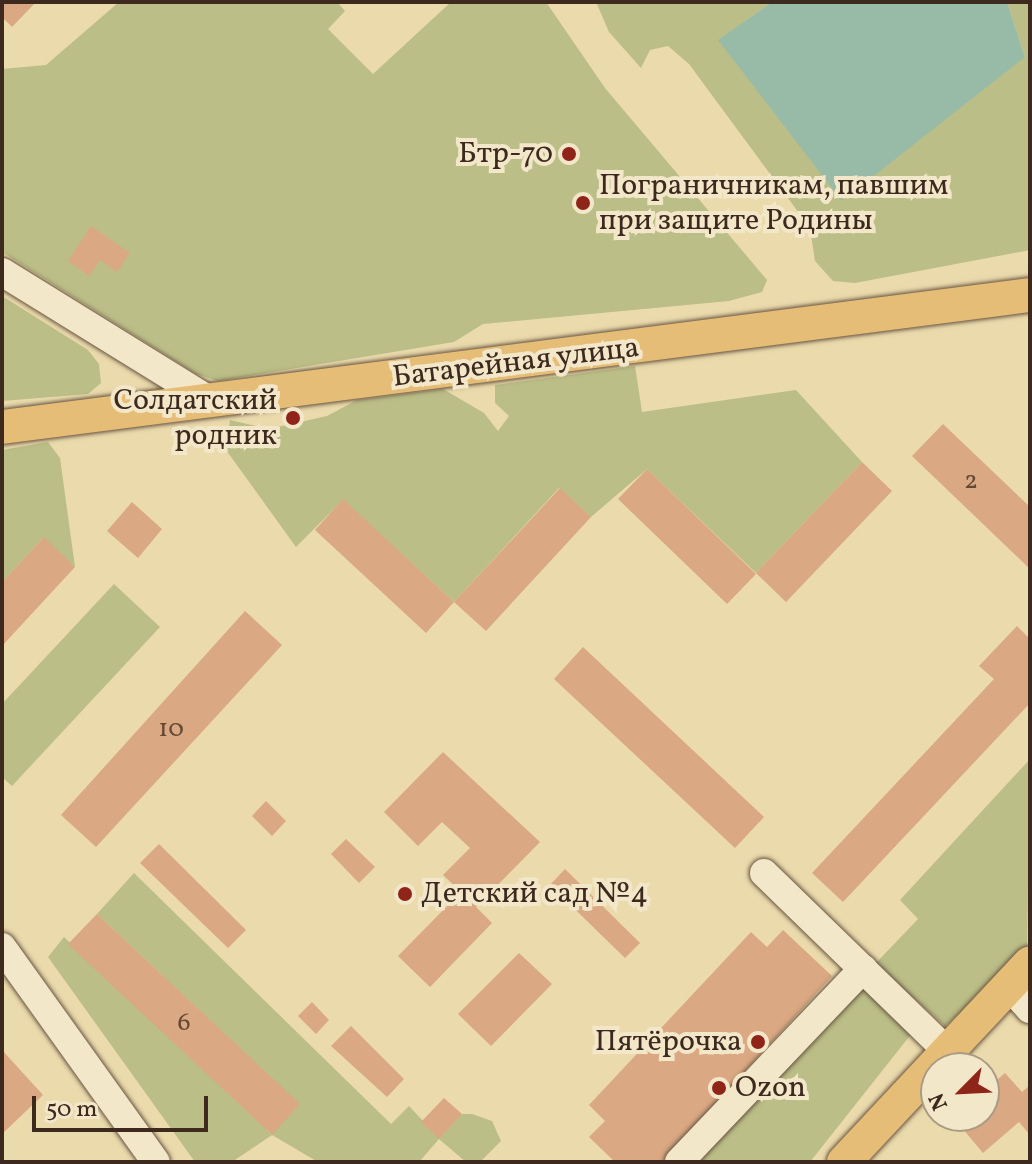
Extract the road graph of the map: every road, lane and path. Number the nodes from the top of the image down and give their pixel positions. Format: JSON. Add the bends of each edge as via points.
{"nodes":[{"id":1,"x":2,"y":272,"type":"edge"},
{"id":2,"x":1030,"y":295,"type":"edge"},
{"id":3,"x":206,"y":398,"type":"junction"},
{"id":4,"x":2,"y":427,"type":"edge"},
{"id":5,"x":764,"y":873,"type":"dead end"},
{"id":6,"x":2,"y":947,"type":"edge"},
{"id":7,"x":863,"y":969,"type":"junction"},
{"id":8,"x":1023,"y":986,"type":"edge"},
{"id":9,"x":947,"y":1051,"type":"junction"},
{"id":10,"x":156,"y":1162,"type":"edge"},
{"id":11,"x":679,"y":1162,"type":"edge"},
{"id":12,"x":844,"y":1162,"type":"edge"}],
"edges":[{"from":1,"to":3,"type":"street"},
{"from":2,"to":3,"type":"main road","name":"Батарейная улица"},
{"from":3,"to":4,"type":"main road","name":"Батарейная улица"},
{"from":5,"to":7,"type":"street"},
{"from":6,"to":10,"type":"street"},
{"from":7,"to":9,"type":"street"},
{"from":7,"to":11,"type":"street"},
{"from":8,"to":9,"type":"main road"},
{"from":9,"to":12,"type":"main road"}]}
